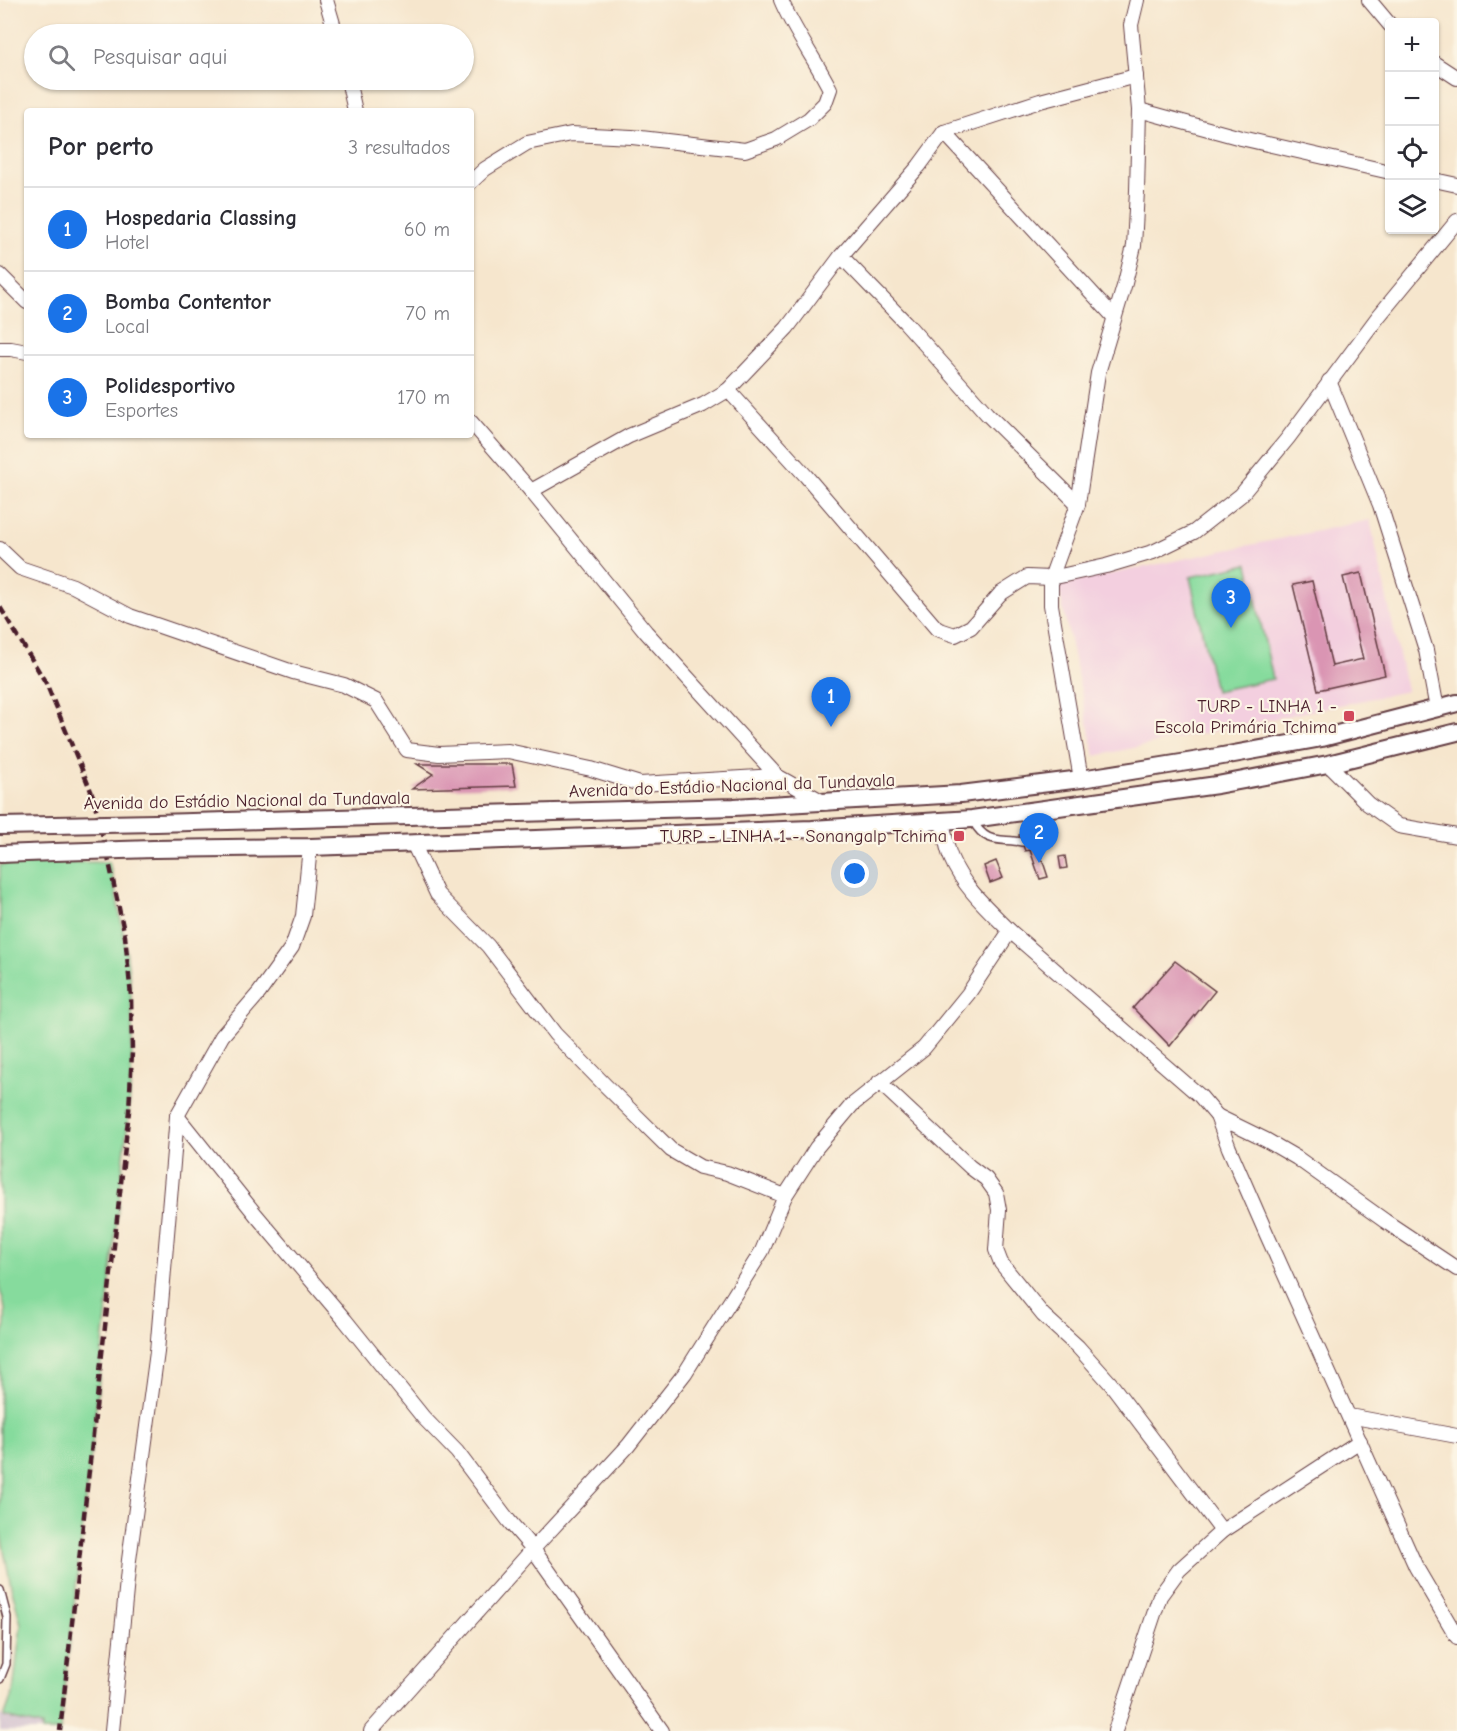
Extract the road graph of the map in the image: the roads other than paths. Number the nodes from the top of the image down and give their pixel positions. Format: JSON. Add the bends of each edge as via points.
{"nodes":[{"id":1,"x":326,"y":0,"type":"edge"},
{"id":2,"x":781,"y":0,"type":"edge"},
{"id":3,"x":1137,"y":0,"type":"edge"},
{"id":4,"x":1369,"y":0,"type":"edge"},
{"id":5,"x":1385,"y":20,"type":"edge"},
{"id":6,"x":333,"y":24,"type":"edge"},
{"id":7,"x":1439,"y":66,"type":"edge"},
{"id":8,"x":1136,"y":76,"type":"junction"},
{"id":9,"x":1457,"y":78,"type":"edge"},
{"id":10,"x":350,"y":90,"type":"edge"},
{"id":11,"x":354,"y":108,"type":"edge"},
{"id":12,"x":1139,"y":110,"type":"junction"},
{"id":13,"x":944,"y":132,"type":"junction"},
{"id":14,"x":1385,"y":171,"type":"edge"},
{"id":15,"x":474,"y":179,"type":"edge"},
{"id":16,"x":1439,"y":181,"type":"edge"},
{"id":17,"x":1457,"y":184,"type":"edge"},
{"id":18,"x":1457,"y":221,"type":"edge"},
{"id":19,"x":841,"y":256,"type":"junction"},
{"id":20,"x":0,"y":275,"type":"edge"},
{"id":21,"x":24,"y":299,"type":"edge"},
{"id":22,"x":1114,"y":317,"type":"junction"},
{"id":23,"x":0,"y":349,"type":"edge"},
{"id":24,"x":24,"y":351,"type":"edge"},
{"id":25,"x":1329,"y":381,"type":"junction"},
{"id":26,"x":728,"y":390,"type":"junction"},
{"id":27,"x":474,"y":425,"type":"edge"},
{"id":28,"x":531,"y":491,"type":"junction"},
{"id":29,"x":1078,"y":504,"type":"junction"},
{"id":30,"x":0,"y":549,"type":"edge"},
{"id":31,"x":1051,"y":578,"type":"junction"},
{"id":32,"x":1457,"y":703,"type":"edge"},
{"id":33,"x":1437,"y":709,"type":"junction"},
{"id":34,"x":1457,"y":732,"type":"edge"},
{"id":35,"x":1328,"y":764,"type":"junction"},
{"id":36,"x":777,"y":776,"type":"junction"},
{"id":37,"x":1081,"y":779,"type":"junction"},
{"id":38,"x":825,"y":803,"type":"junction"},
{"id":39,"x":1044,"y":809,"type":"junction"},
{"id":40,"x":972,"y":819,"type":"junction"},
{"id":41,"x":942,"y":821,"type":"junction"},
{"id":42,"x":0,"y":826,"type":"edge"},
{"id":43,"x":1457,"y":836,"type":"edge"},
{"id":44,"x":1040,"y":837,"type":"dead end"},
{"id":45,"x":1022,"y":842,"type":"dead end"},
{"id":46,"x":413,"y":843,"type":"junction"},
{"id":47,"x":310,"y":847,"type":"junction"},
{"id":48,"x":2,"y":854,"type":"edge"},
{"id":49,"x":1010,"y":931,"type":"junction"},
{"id":50,"x":879,"y":1082,"type":"junction"},
{"id":51,"x":177,"y":1116,"type":"junction"},
{"id":52,"x":1217,"y":1116,"type":"junction"},
{"id":53,"x":785,"y":1196,"type":"junction"},
{"id":54,"x":1457,"y":1269,"type":"edge"},
{"id":55,"x":1349,"y":1416,"type":"junction"},
{"id":56,"x":1457,"y":1436,"type":"edge"},
{"id":57,"x":1360,"y":1441,"type":"junction"},
{"id":58,"x":1222,"y":1531,"type":"junction"},
{"id":59,"x":533,"y":1549,"type":"junction"},
{"id":60,"x":0,"y":1590,"type":"edge"},
{"id":61,"x":1457,"y":1637,"type":"edge"},
{"id":62,"x":0,"y":1679,"type":"edge"},
{"id":63,"x":112,"y":1731,"type":"edge"},
{"id":64,"x":371,"y":1731,"type":"edge"},
{"id":65,"x":662,"y":1731,"type":"edge"},
{"id":66,"x":1115,"y":1731,"type":"edge"}],
"edges":[{"from":1,"to":6,"type":"street"},
{"from":2,"to":15,"type":"street","via":[[830,89],[825,103],[809,119],[776,139],[745,150],[571,134],[527,143]]},
{"from":3,"to":8,"type":"street","via":[[1131,25]]},
{"from":4,"to":5,"type":"street"},
{"from":7,"to":9,"type":"street"},
{"from":8,"to":12,"type":"street"},
{"from":8,"to":13,"type":"street"},
{"from":10,"to":11,"type":"street"},
{"from":12,"to":14,"type":"street"},
{"from":12,"to":22,"type":"street","via":[[1134,246]]},
{"from":13,"to":19,"type":"street"},
{"from":13,"to":22,"type":"street"},
{"from":16,"to":17,"type":"street"},
{"from":18,"to":25,"type":"street"},
{"from":19,"to":26,"type":"street","via":[[787,328]]},
{"from":19,"to":29,"type":"street","via":[[987,414]]},
{"from":20,"to":21,"type":"street"},
{"from":22,"to":29,"type":"street","via":[[1098,373]]},
{"from":23,"to":24,"type":"street"},
{"from":25,"to":31,"type":"street","via":[[1241,495],[1194,532],[1154,552]]},
{"from":25,"to":33,"type":"street","via":[[1380,505],[1426,650]]},
{"from":26,"to":28,"type":"street","via":[[703,405],[629,436]]},
{"from":26,"to":31,"type":"street","via":[[937,629],[955,635],[971,627],[1000,594],[1027,578]]},
{"from":27,"to":28,"type":"street"},
{"from":28,"to":36,"type":"street","via":[[646,632]]},
{"from":29,"to":31,"type":"street"},
{"from":30,"to":36,"type":"street","via":[[20,568],[73,586],[130,616],[293,672],[344,685],[376,701],[407,750],[439,754],[508,752],[640,783]]},
{"from":31,"to":37,"type":"street","via":[[1051,604]]},
{"from":32,"to":33,"type":"street","name":"Avenida do Estádio Nacional da Tundavala"},
{"from":33,"to":37,"type":"street","name":"Avenida do Estádio Nacional da Tundavala","via":[[1322,738]]},
{"from":34,"to":35,"type":"street"},
{"from":35,"to":39,"type":"street","via":[[1217,785]]},
{"from":35,"to":43,"type":"street","via":[[1368,804],[1400,826]]},
{"from":36,"to":38,"type":"street"},
{"from":37,"to":38,"type":"street","name":"Avenida do Estádio Nacional da Tundavala","via":[[961,794]]},
{"from":38,"to":42,"type":"street","name":"Avenida do Estádio Nacional da Tundavala","bridge":true},
{"from":39,"to":40,"type":"street"},
{"from":39,"to":44,"type":"lane"},
{"from":40,"to":41,"type":"street"},
{"from":40,"to":45,"type":"lane","via":[[987,837]]},
{"from":41,"to":46,"type":"street"},
{"from":41,"to":49,"type":"street","via":[[951,857],[965,882]]},
{"from":46,"to":47,"type":"street"},
{"from":46,"to":53,"type":"street","via":[[437,894],[488,946],[555,1034],[671,1150],[700,1167],[728,1173]]},
{"from":47,"to":48,"type":"street","bridge":true},
{"from":47,"to":51,"type":"street","via":[[303,916],[292,947],[222,1036]]},
{"from":49,"to":50,"type":"street","via":[[968,994],[924,1048]]},
{"from":49,"to":52,"type":"street","via":[[1200,1096]]},
{"from":50,"to":53,"type":"street","via":[[830,1131]]},
{"from":50,"to":58,"type":"street","via":[[986,1179],[996,1193],[996,1250],[1001,1263],[1043,1315],[1111,1384]]},
{"from":51,"to":59,"type":"street"},
{"from":51,"to":63,"type":"street","via":[[157,1352],[129,1560]]},
{"from":52,"to":54,"type":"street","via":[[1297,1158]]},
{"from":52,"to":55,"type":"street"},
{"from":53,"to":59,"type":"street","via":[[762,1251],[685,1373],[628,1446]]},
{"from":55,"to":56,"type":"street"},
{"from":55,"to":57,"type":"street"},
{"from":57,"to":58,"type":"street"},
{"from":57,"to":61,"type":"street","via":[[1416,1567]]},
{"from":58,"to":66,"type":"street","via":[[1179,1570],[1160,1596]]},
{"from":59,"to":64,"type":"street"},
{"from":59,"to":65,"type":"street"},
{"from":60,"to":62,"type":"lane","via":[[8,1617],[6,1664]]}]}
